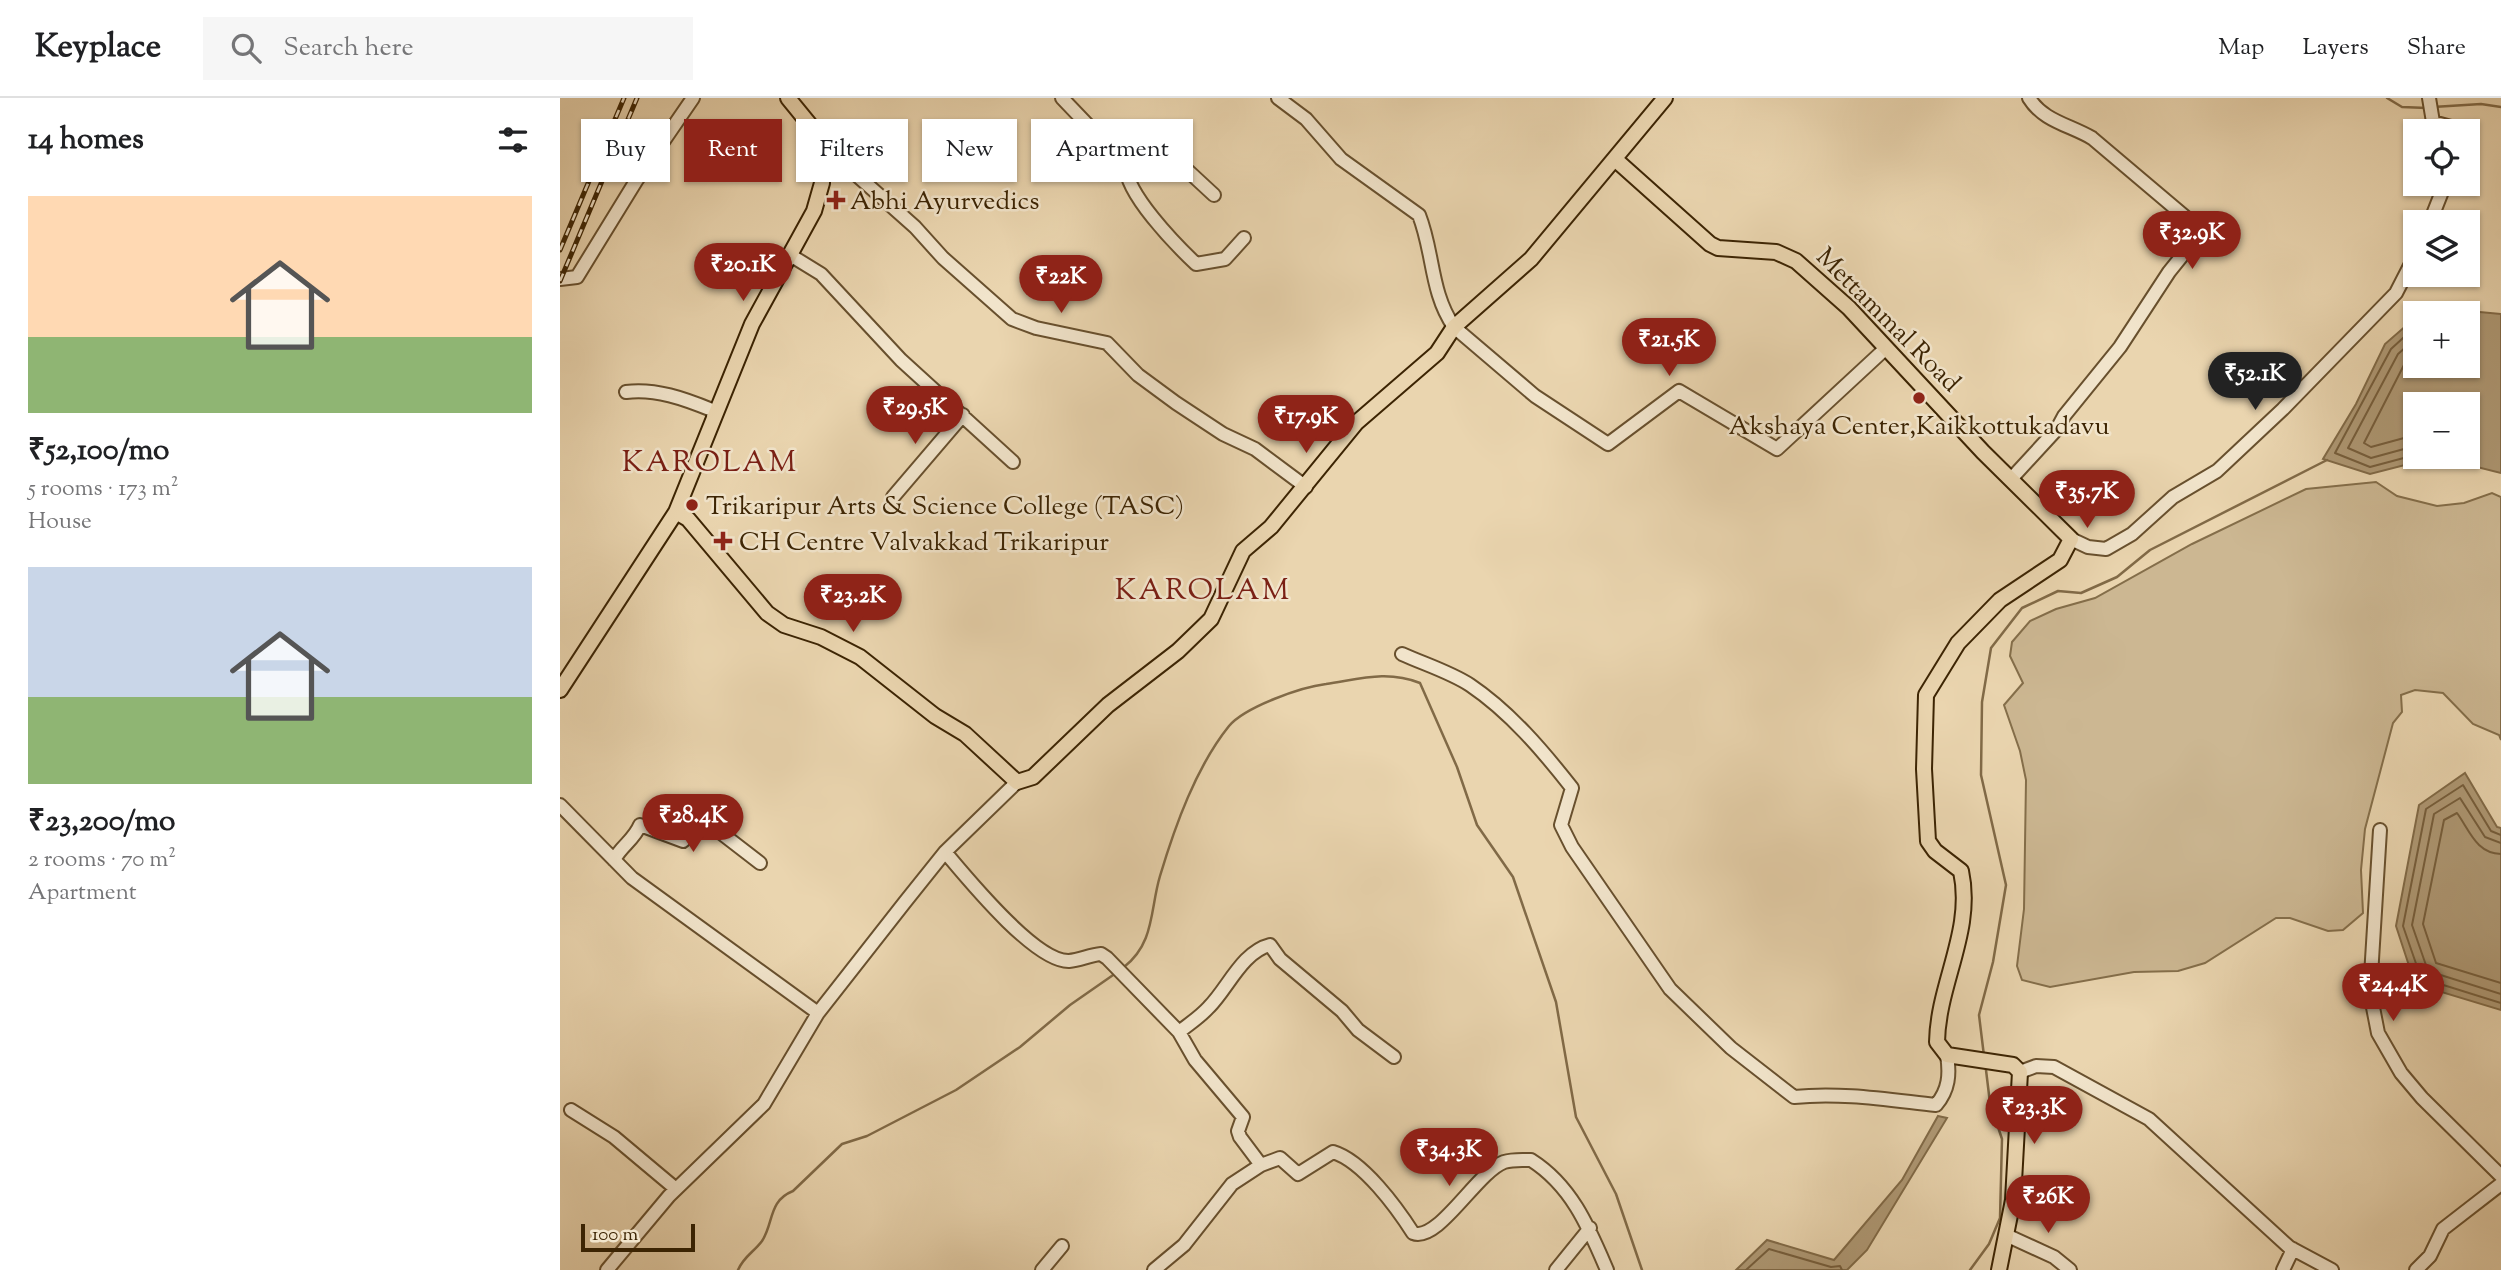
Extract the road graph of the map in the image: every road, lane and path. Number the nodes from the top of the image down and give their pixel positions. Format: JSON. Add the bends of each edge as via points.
{"nodes":[{"id":1,"x":693,"y":98,"type":"edge"},
{"id":2,"x":788,"y":98,"type":"edge"},
{"id":3,"x":1062,"y":98,"type":"edge"},
{"id":4,"x":1278,"y":98,"type":"edge"},
{"id":5,"x":1665,"y":98,"type":"edge"},
{"id":6,"x":2029,"y":98,"type":"edge"},
{"id":7,"x":2429,"y":98,"type":"edge"},
{"id":8,"x":806,"y":119,"type":"edge"},
{"id":9,"x":1082,"y":119,"type":"edge"},
{"id":10,"x":2432,"y":119,"type":"edge"},
{"id":11,"x":1616,"y":160,"type":"junction"},
{"id":12,"x":1193,"y":176,"type":"edge"},
{"id":13,"x":822,"y":182,"type":"edge"},
{"id":14,"x":864,"y":182,"type":"edge"},
{"id":15,"x":1129,"y":182,"type":"edge"},
{"id":16,"x":1214,"y":195,"type":"dead end"},
{"id":17,"x":1244,"y":238,"type":"dead end"},
{"id":18,"x":790,"y":255,"type":"junction"},
{"id":19,"x":560,"y":279,"type":"edge"},
{"id":20,"x":2403,"y":279,"type":"edge"},
{"id":21,"x":1454,"y":327,"type":"junction"},
{"id":22,"x":1885,"y":349,"type":"junction"},
{"id":23,"x":626,"y":392,"type":"dead end"},
{"id":24,"x":963,"y":415,"type":"junction"},
{"id":25,"x":714,"y":417,"type":"junction"},
{"id":26,"x":1013,"y":463,"type":"dead end"},
{"id":27,"x":2011,"y":479,"type":"junction"},
{"id":28,"x":1306,"y":487,"type":"junction"},
{"id":29,"x":894,"y":497,"type":"dead end"},
{"id":30,"x":676,"y":512,"type":"junction"},
{"id":31,"x":2071,"y":539,"type":"junction"},
{"id":32,"x":1402,"y":654,"type":"dead end"},
{"id":33,"x":560,"y":690,"type":"edge"},
{"id":34,"x":1017,"y":782,"type":"junction"},
{"id":35,"x":560,"y":805,"type":"edge"},
{"id":36,"x":2380,"y":830,"type":"dead end"},
{"id":37,"x":946,"y":852,"type":"junction"},
{"id":38,"x":614,"y":860,"type":"junction"},
{"id":39,"x":760,"y":863,"type":"dead end"},
{"id":40,"x":818,"y":1013,"type":"junction"},
{"id":41,"x":1179,"y":1032,"type":"junction"},
{"id":42,"x":1947,"y":1055,"type":"junction"},
{"id":43,"x":1394,"y":1057,"type":"dead end"},
{"id":44,"x":2020,"y":1072,"type":"junction"},
{"id":45,"x":571,"y":1110,"type":"dead end"},
{"id":46,"x":1261,"y":1166,"type":"junction"},
{"id":47,"x":2501,"y":1176,"type":"edge"},
{"id":48,"x":2501,"y":1184,"type":"edge"},
{"id":49,"x":676,"y":1189,"type":"junction"},
{"id":50,"x":1590,"y":1228,"type":"junction"},
{"id":51,"x":2006,"y":1235,"type":"junction"},
{"id":52,"x":1062,"y":1246,"type":"dead end"},
{"id":53,"x":2293,"y":1249,"type":"junction"},
{"id":54,"x":607,"y":1270,"type":"edge"},
{"id":55,"x":1042,"y":1270,"type":"edge"},
{"id":56,"x":1154,"y":1270,"type":"edge"},
{"id":57,"x":1556,"y":1270,"type":"edge"},
{"id":58,"x":1607,"y":1270,"type":"edge"},
{"id":59,"x":1999,"y":1270,"type":"edge"},
{"id":60,"x":2070,"y":1270,"type":"edge"},
{"id":61,"x":2283,"y":1270,"type":"edge"},
{"id":62,"x":2332,"y":1270,"type":"edge"},
{"id":63,"x":2416,"y":1270,"type":"edge"}],
"edges":[{"from":1,"to":19,"type":"street","via":[[577,277]]},
{"from":2,"to":8,"type":"main road"},
{"from":3,"to":9,"type":"street"},
{"from":4,"to":21,"type":"street","via":[[1306,119],[1347,164],[1419,215],[1433,283]]},
{"from":5,"to":11,"type":"main road"},
{"from":6,"to":27,"type":"street","via":[[2051,120],[2092,138],[2202,231],[2057,429]]},
{"from":7,"to":10,"type":"street"},
{"from":11,"to":21,"type":"main road","via":[[1531,259]]},
{"from":11,"to":22,"type":"main road","name":"Mettammal Road","via":[[1710,244],[1785,254],[1796,261]]},
{"from":12,"to":16,"type":"street"},
{"from":13,"to":18,"type":"main road","via":[[814,211]]},
{"from":14,"to":28,"type":"street","via":[[1012,319],[1107,343],[1138,375]]},
{"from":15,"to":17,"type":"street","via":[[1196,264],[1225,259]]},
{"from":18,"to":24,"type":"street","via":[[821,274],[901,360]]},
{"from":18,"to":25,"type":"main road","via":[[752,324]]},
{"from":20,"to":31,"type":"street","via":[[2396,293],[2217,471],[2173,497],[2132,534],[2106,548],[2088,547]]},
{"from":21,"to":22,"type":"street","via":[[1535,396],[1608,444],[1679,391],[1777,449]]},
{"from":21,"to":28,"type":"main road","via":[[1437,353],[1356,423]]},
{"from":22,"to":27,"type":"main road","name":"Mettammal Road"},
{"from":23,"to":25,"type":"street","via":[[644,389],[673,397],[712,410]]},
{"from":24,"to":26,"type":"street"},
{"from":24,"to":29,"type":"street"},
{"from":25,"to":30,"type":"main road"},
{"from":27,"to":31,"type":"main road","name":"Mettammal Road"},
{"from":28,"to":34,"type":"main road","via":[[1243,551],[1211,619],[1108,705],[1033,776]]},
{"from":30,"to":33,"type":"main road"},
{"from":30,"to":34,"type":"main road","via":[[688,519],[767,613],[860,657],[965,734]]},
{"from":31,"to":42,"type":"main road","via":[[2060,560],[2000,600],[1958,643],[1926,695],[1928,841],[1961,871],[1963,880],[1959,945],[1942,997],[1937,1034],[1941,1051]]},
{"from":32,"to":42,"type":"street","via":[[1469,684],[1551,761],[1573,788],[1561,825],[1572,848],[1670,989],[1731,1048],[1794,1097],[1860,1097],[1936,1105],[1945,1094],[1950,1071]]},
{"from":34,"to":37,"type":"street"},
{"from":35,"to":38,"type":"street"},
{"from":36,"to":47,"type":"street","via":[[2370,992],[2378,1033],[2422,1098]]},
{"from":37,"to":40,"type":"street"},
{"from":37,"to":41,"type":"street","via":[[1026,938],[1068,961],[1101,954]]},
{"from":38,"to":39,"type":"street","via":[[640,825],[683,841],[703,819]]},
{"from":38,"to":40,"type":"street","via":[[632,878]]},
{"from":40,"to":49,"type":"street","via":[[764,1104]]},
{"from":41,"to":43,"type":"street","via":[[1209,1007],[1250,957],[1270,946],[1358,1030]]},
{"from":41,"to":46,"type":"street","via":[[1195,1060],[1243,1117],[1240,1137]]},
{"from":42,"to":44,"type":"main road","via":[[2013,1065]]},
{"from":44,"to":51,"type":"main road","via":[[2013,1200]]},
{"from":44,"to":53,"type":"street","via":[[2036,1066],[2054,1067],[2149,1119]]},
{"from":45,"to":49,"type":"street"},
{"from":46,"to":50,"type":"street","via":[[1280,1158],[1298,1174],[1334,1152],[1341,1155],[1420,1236],[1431,1233],[1473,1186],[1502,1163],[1531,1160],[1565,1191]]},
{"from":46,"to":56,"type":"street","via":[[1231,1184],[1184,1245]]},
{"from":48,"to":63,"type":"street","via":[[2443,1229],[2430,1256]]},
{"from":49,"to":54,"type":"street"},
{"from":50,"to":57,"type":"street"},
{"from":50,"to":58,"type":"street"},
{"from":51,"to":59,"type":"main road"},
{"from":51,"to":60,"type":"street","via":[[2054,1257]]},
{"from":52,"to":55,"type":"street"},
{"from":53,"to":61,"type":"street"},
{"from":53,"to":62,"type":"street"}]}
